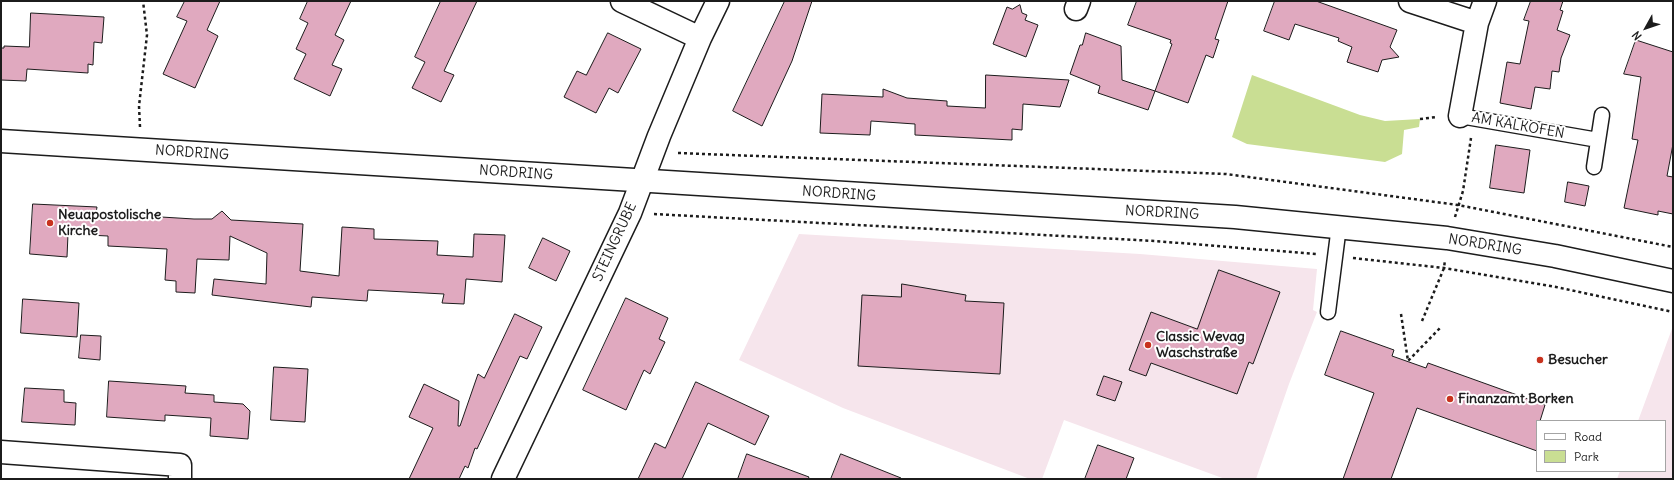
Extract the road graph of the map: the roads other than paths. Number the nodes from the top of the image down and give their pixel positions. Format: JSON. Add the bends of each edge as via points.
{"nodes":[{"id":1,"x":622,"y":1,"type":"edge"},
{"id":2,"x":718,"y":1,"type":"edge"},
{"id":3,"x":1410,"y":1,"type":"edge"},
{"id":4,"x":1485,"y":1,"type":"edge"},
{"id":5,"x":1477,"y":23,"type":"junction"},
{"id":6,"x":700,"y":38,"type":"junction"},
{"id":7,"x":1602,"y":115,"type":"dead end"},
{"id":8,"x":1467,"y":117,"type":"joint"},
{"id":9,"x":1598,"y":140,"type":"junction"},
{"id":10,"x":1,"y":141,"type":"edge"},
{"id":11,"x":1594,"y":167,"type":"dead end"},
{"id":12,"x":642,"y":182,"type":"junction"},
{"id":13,"x":1339,"y":226,"type":"junction"},
{"id":14,"x":1673,"y":281,"type":"edge"},
{"id":15,"x":1328,"y":312,"type":"dead end"},
{"id":16,"x":1,"y":452,"type":"edge"},
{"id":17,"x":180,"y":479,"type":"edge"},
{"id":18,"x":503,"y":479,"type":"edge"}],
"edges":[{"from":1,"to":6,"type":"main road"},
{"from":2,"to":6,"type":"main road","name":"STEINGRUBE"},
{"from":3,"to":5,"type":"main road"},
{"from":4,"to":5,"type":"main road","name":"AM KALKOFEN"},
{"from":5,"to":8,"type":"main road","name":"AM KALKOFEN"},
{"from":6,"to":12,"type":"main road","name":"STEINGRUBE"},
{"from":7,"to":9,"type":"lane"},
{"from":8,"to":9,"type":"lane","name":"AM KALKOFEN"},
{"from":9,"to":11,"type":"lane"},
{"from":10,"to":12,"type":"main road","name":"NORDRING"},
{"from":12,"to":13,"type":"main road","name":"NORDRING","via":[[1235,217]]},
{"from":12,"to":18,"type":"main road","name":"STEINGRUBE","via":[[630,213]]},
{"from":13,"to":14,"type":"main road","name":"NORDRING","via":[[1447,238],[1555,256]]},
{"from":13,"to":15,"type":"lane"},
{"from":16,"to":17,"type":"main road","via":[[180,465]]}]}
